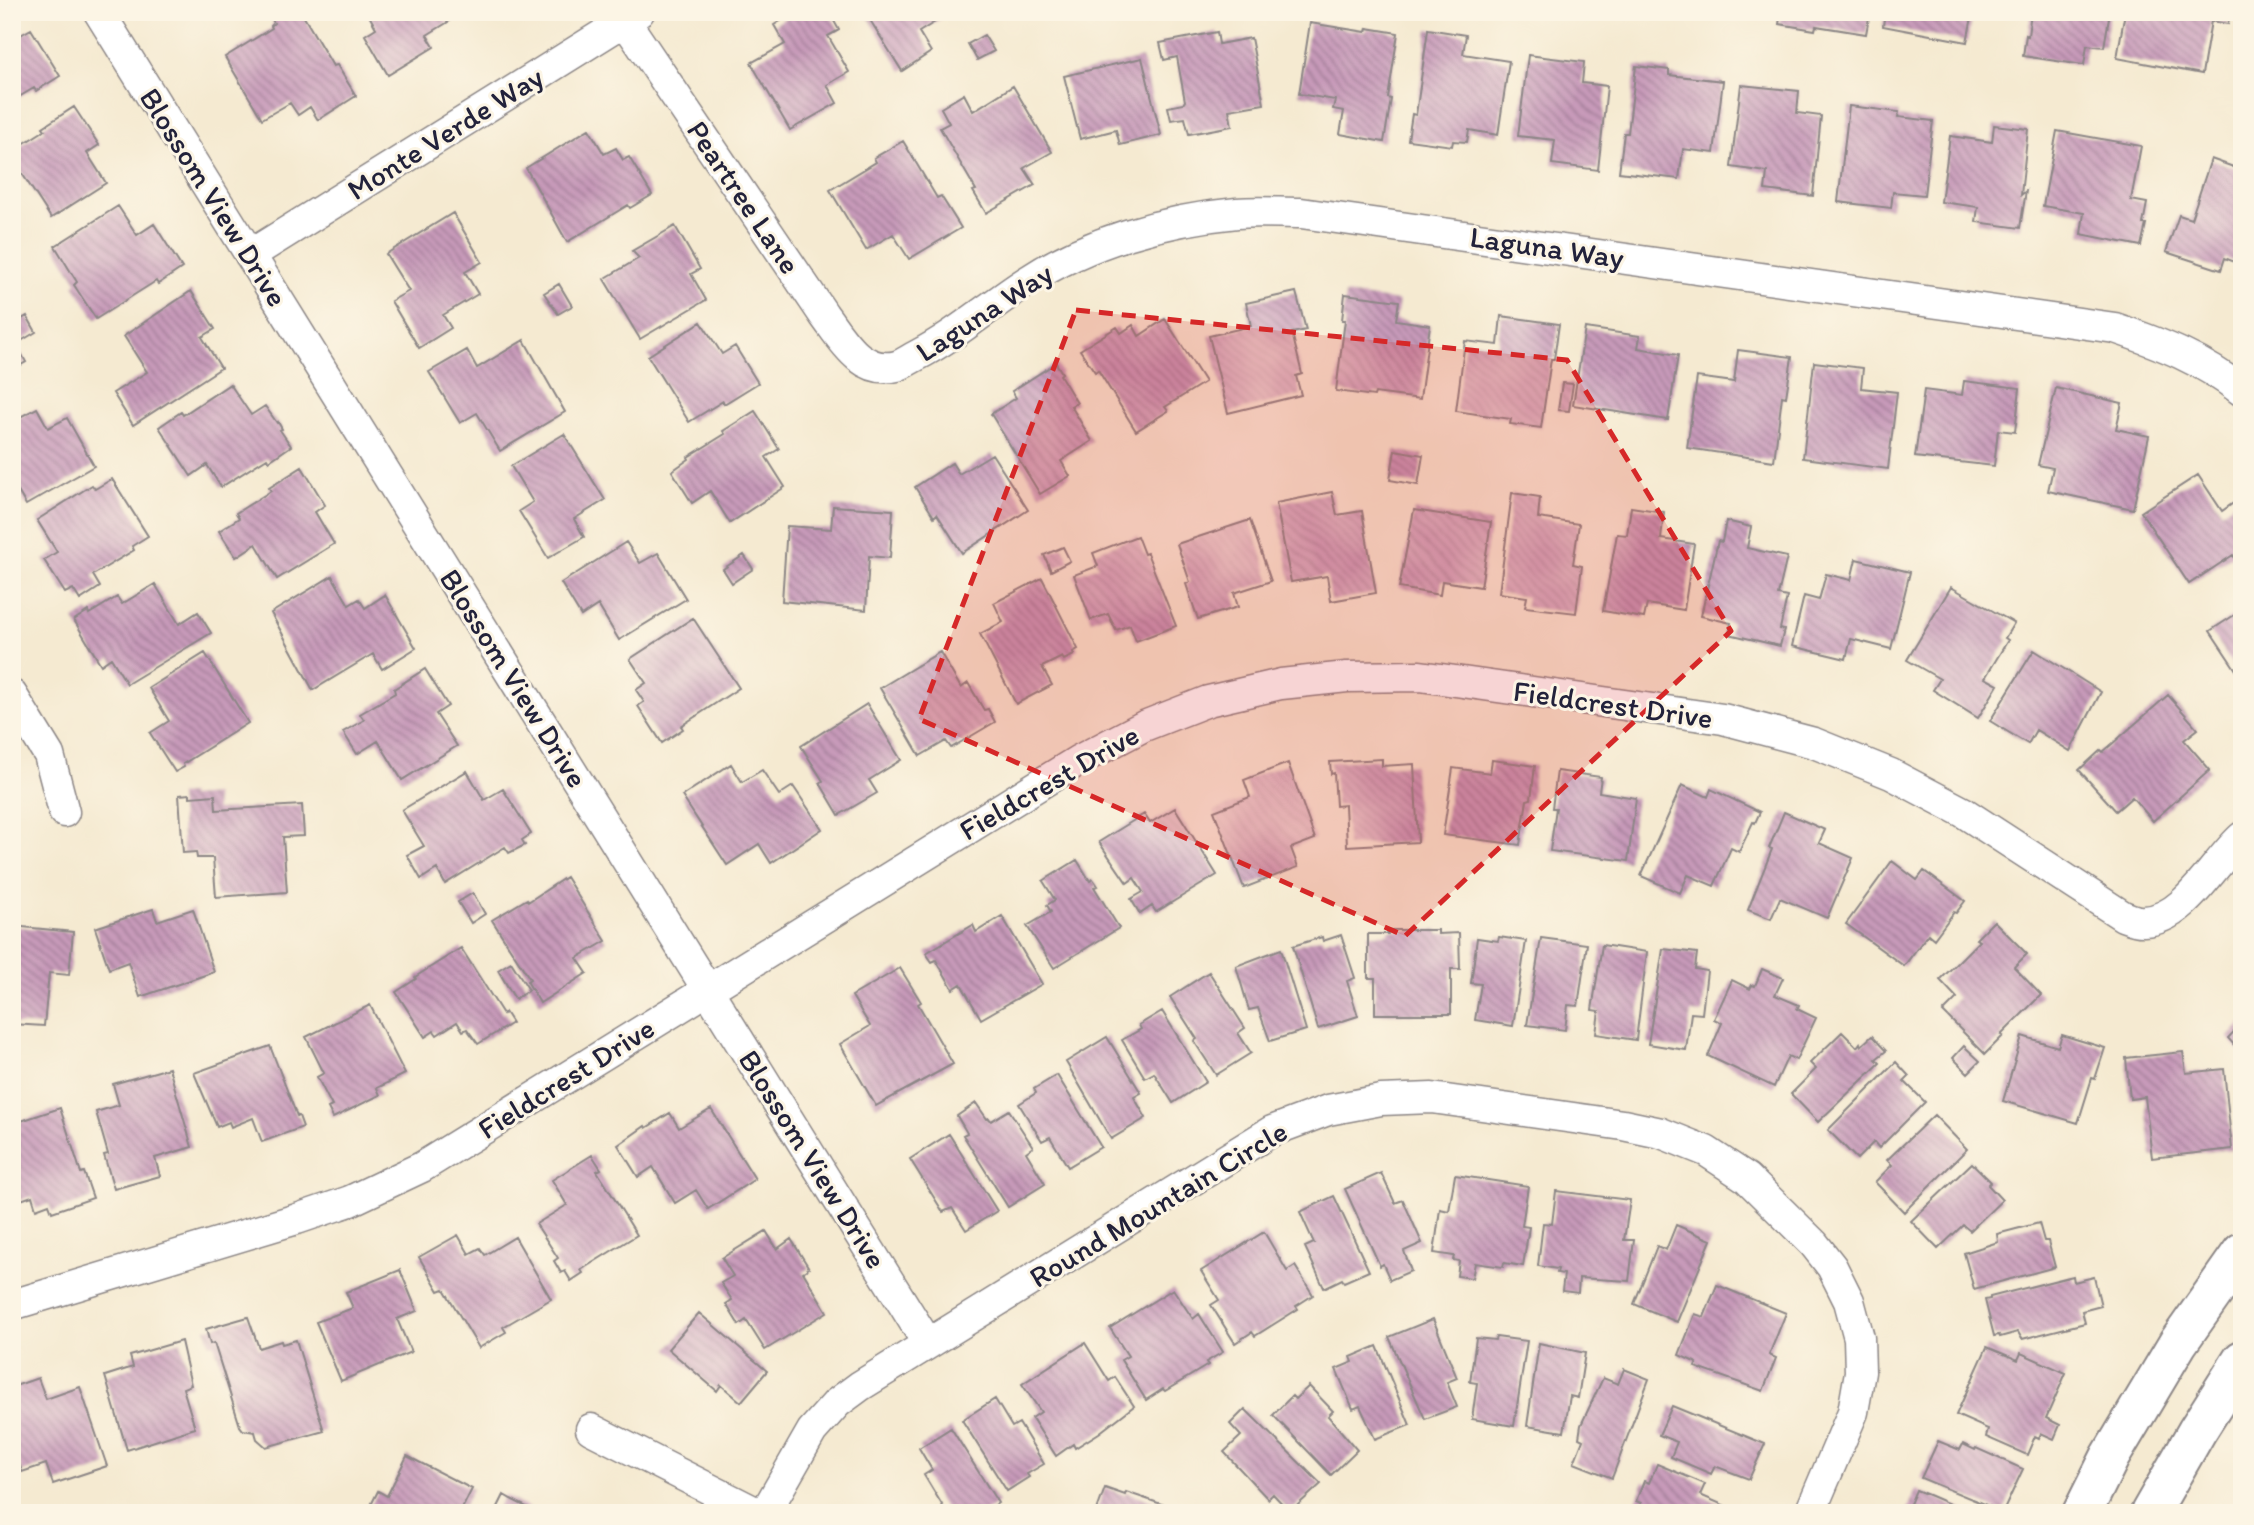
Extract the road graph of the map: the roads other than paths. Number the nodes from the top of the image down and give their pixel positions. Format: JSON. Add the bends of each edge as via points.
{"nodes":[{"id":1,"x":99,"y":12,"type":"edge"},
{"id":2,"x":632,"y":17,"type":"edge"},
{"id":3,"x":250,"y":255,"type":"junction"},
{"id":4,"x":871,"y":366,"type":"joint"},
{"id":5,"x":2242,"y":391,"type":"edge"},
{"id":6,"x":12,"y":695,"type":"edge"},
{"id":7,"x":64,"y":812,"type":"dead end"},
{"id":8,"x":2242,"y":837,"type":"edge"},
{"id":9,"x":708,"y":990,"type":"junction"},
{"id":10,"x":2242,"y":1252,"type":"edge"},
{"id":11,"x":12,"y":1305,"type":"edge"},
{"id":12,"x":928,"y":1344,"type":"junction"},
{"id":13,"x":2242,"y":1360,"type":"edge"},
{"id":14,"x":591,"y":1429,"type":"dead end"},
{"id":15,"x":757,"y":1513,"type":"edge"},
{"id":16,"x":765,"y":1513,"type":"edge"},
{"id":17,"x":1810,"y":1513,"type":"edge"},
{"id":18,"x":2082,"y":1513,"type":"edge"},
{"id":19,"x":2150,"y":1513,"type":"edge"}],
"edges":[{"from":1,"to":3,"type":"street","name":"Blossom View Drive"},
{"from":2,"to":3,"type":"street","name":"Monte Verde Way"},
{"from":2,"to":4,"type":"street","name":"Peartree Lane","via":[[824,315],[849,349]]},
{"from":3,"to":9,"type":"street","name":"Blossom View Drive"},
{"from":4,"to":5,"type":"street","name":"Laguna Way","via":[[897,366],[937,345],[1027,281],[1117,238],[1178,221],[1238,213],[1301,213],[2115,328],[2171,347]]},
{"from":6,"to":7,"type":"street","via":[[49,755]]},
{"from":8,"to":9,"type":"street","name":"Fieldcrest Drive","via":[[2193,894],[2162,918],[2142,922],[2123,916],[1964,812],[1891,774],[1814,743],[1723,719],[1420,676],[1347,677],[1282,684],[1209,701],[1144,726],[1079,760]]},
{"from":9,"to":11,"type":"street","name":"Fieldcrest Drive","via":[[422,1167],[362,1195],[298,1219]]},
{"from":9,"to":12,"type":"street","name":"Blossom View Drive"},
{"from":10,"to":18,"type":"main road","via":[[2178,1343]]},
{"from":12,"to":16,"type":"street","name":"Round Mountain Circle","via":[[837,1404],[812,1431]]},
{"from":12,"to":17,"type":"street","name":"Round Mountain Circle","via":[[1272,1131],[1328,1110],[1381,1100],[1432,1098],[1623,1125],[1661,1133],[1706,1152],[1747,1178],[1814,1244],[1850,1301],[1859,1338],[1860,1373],[1853,1412]]},
{"from":13,"to":19,"type":"main road"},
{"from":14,"to":15,"type":"street"}]}
